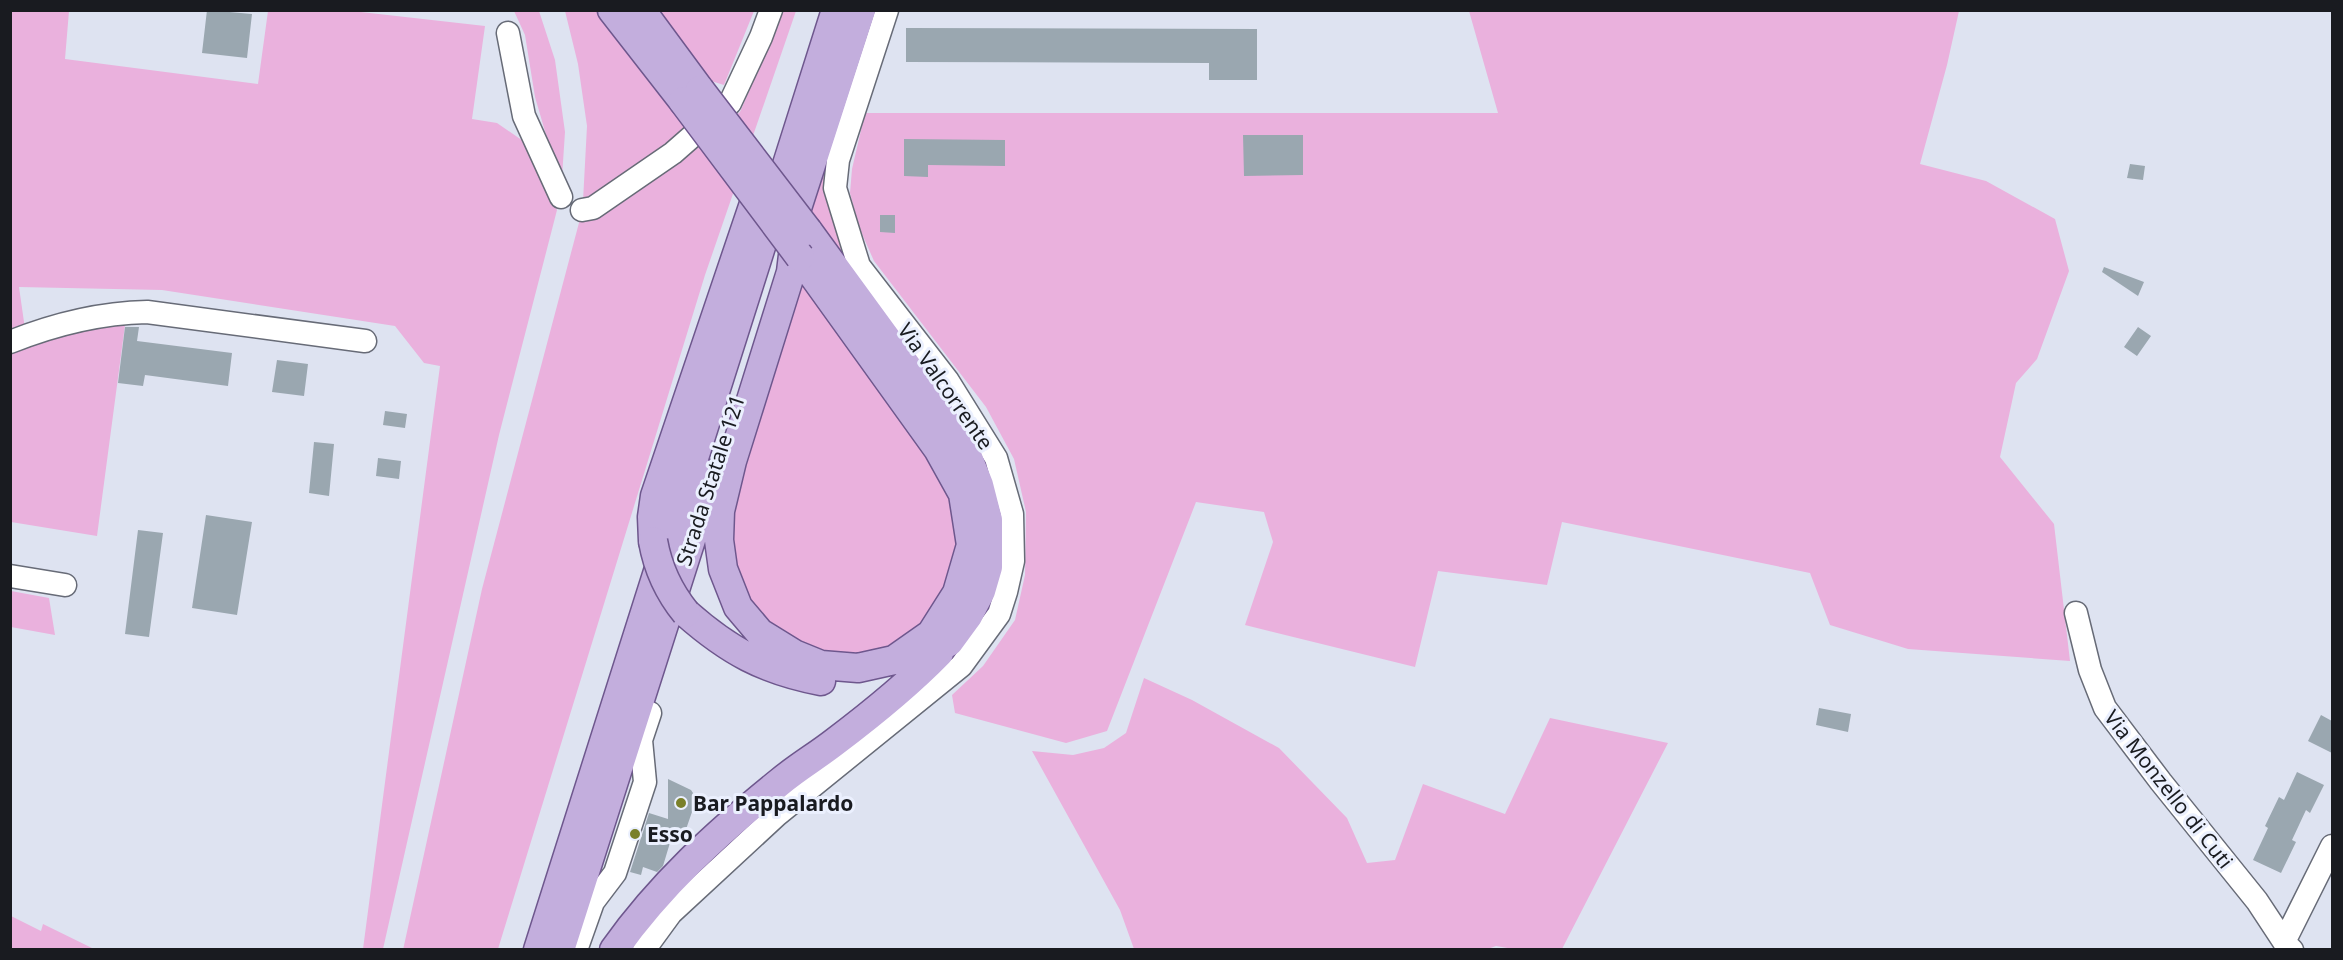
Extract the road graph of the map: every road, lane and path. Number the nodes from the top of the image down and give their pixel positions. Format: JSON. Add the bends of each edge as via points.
{"nodes":[{"id":1,"x":612,"y":10,"type":"edge"},
{"id":2,"x":640,"y":10,"type":"edge"},
{"id":3,"x":771,"y":10,"type":"edge"},
{"id":4,"x":820,"y":10,"type":"edge"},
{"id":5,"x":836,"y":10,"type":"edge"},
{"id":6,"x":861,"y":10,"type":"edge"},
{"id":7,"x":887,"y":10,"type":"edge"},
{"id":8,"x":508,"y":33,"type":"dead end"},
{"id":9,"x":691,"y":95,"type":"junction"},
{"id":10,"x":561,"y":197,"type":"dead end"},
{"id":11,"x":800,"y":200,"type":"junction"},
{"id":12,"x":582,"y":210,"type":"dead end"},
{"id":13,"x":804,"y":244,"type":"junction"},
{"id":14,"x":365,"y":341,"type":"dead end"},
{"id":15,"x":10,"y":342,"type":"edge"},
{"id":16,"x":682,"y":569,"type":"junction"},
{"id":17,"x":10,"y":576,"type":"edge"},
{"id":18,"x":65,"y":585,"type":"dead end"},
{"id":19,"x":2076,"y":613,"type":"dead end"},
{"id":20,"x":950,"y":642,"type":"junction"},
{"id":21,"x":2332,"y":846,"type":"edge"},
{"id":22,"x":2288,"y":946,"type":"edge"},
{"id":23,"x":538,"y":950,"type":"edge"},
{"id":24,"x":560,"y":950,"type":"edge"},
{"id":25,"x":576,"y":950,"type":"edge"},
{"id":26,"x":614,"y":950,"type":"edge"},
{"id":27,"x":644,"y":950,"type":"edge"}],
"edges":[{"from":1,"to":9,"type":"main road"},
{"from":2,"to":9,"type":"main road"},
{"from":3,"to":12,"type":"street","via":[[730,103],[673,153],[593,208]]},
{"from":4,"to":20,"type":"main road","bridge":true,"via":[[655,496],[652,517],[657,561],[673,597],[714,638],[746,656],[798,676],[831,683],[881,678]]},
{"from":5,"to":23,"type":"main road","name":"Strada Statale 121"},
{"from":6,"to":11,"type":"main road","name":"Strada Statale 121"},
{"from":7,"to":27,"type":"street","name":"Via Valcorrente","via":[[838,160],[835,188],[859,266],[948,381],[996,458],[1012,514],[1013,561],[1006,592],[999,614],[961,666],[777,815],[671,913]]},
{"from":8,"to":10,"type":"street","via":[[524,116]]},
{"from":9,"to":13,"type":"main road","bridge":true},
{"from":11,"to":13,"type":"main road","via":[[791,272],[732,461],[720,511],[719,540],[723,569],[738,607],[760,633],[821,665],[858,668],[894,660],[931,634],[957,593],[971,546],[963,494],[938,448]]},
{"from":11,"to":16,"type":"main road","name":"Strada Statale 121"},
{"from":13,"to":20,"type":"main road","via":[[927,394],[967,456],[979,485],[988,520],[988,567],[981,591]]},
{"from":14,"to":15,"type":"street","via":[[147,312],[85,318]]},
{"from":16,"to":24,"type":"main road","name":"Strada Statale 121"},
{"from":16,"to":25,"type":"street","via":[[684,598],[641,740],[645,782],[615,873],[593,902]]},
{"from":17,"to":18,"type":"street"},
{"from":19,"to":22,"type":"street","name":"Via Monzello di Cuti","via":[[2090,670],[2105,708]]},
{"from":20,"to":26,"type":"main road","via":[[905,688],[782,780],[728,826],[664,886]]},
{"from":21,"to":22,"type":"street"}]}
